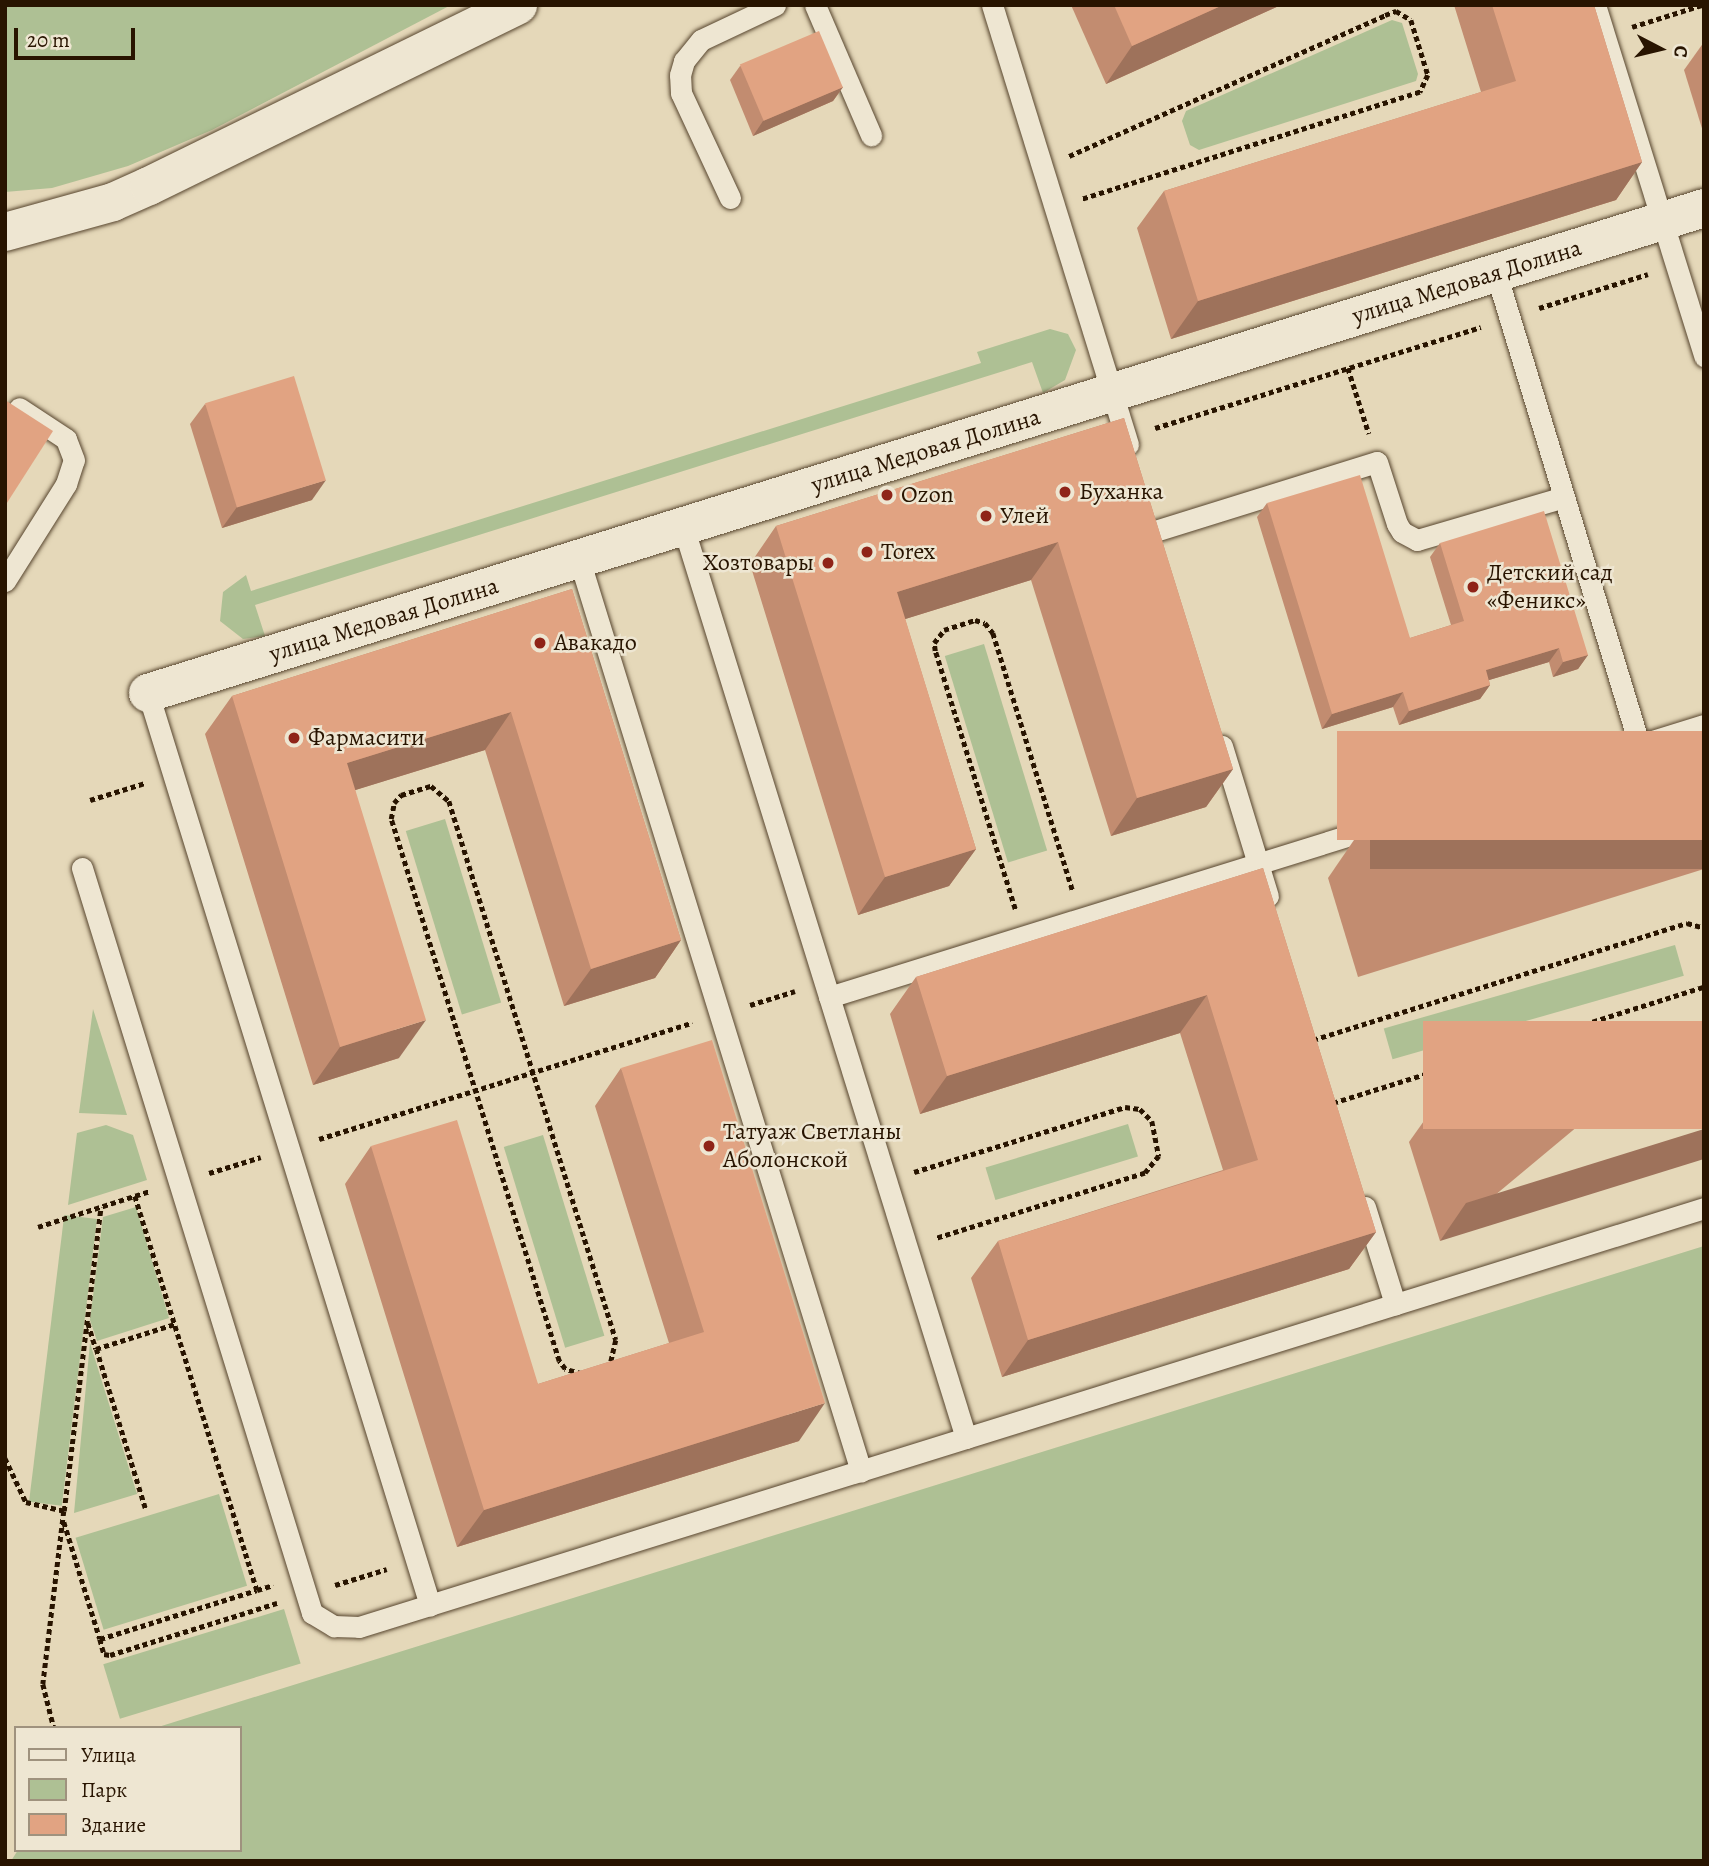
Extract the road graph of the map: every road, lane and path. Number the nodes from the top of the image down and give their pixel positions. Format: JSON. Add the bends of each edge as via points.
{"nodes":[{"id":1,"x":518,"y":5,"type":"edge"},
{"id":2,"x":775,"y":5,"type":"edge"},
{"id":3,"x":815,"y":5,"type":"edge"},
{"id":4,"x":992,"y":5,"type":"edge"},
{"id":5,"x":1595,"y":5,"type":"edge"},
{"id":6,"x":1702,"y":5,"type":"edge"},
{"id":7,"x":1605,"y":36,"type":"junction"},
{"id":8,"x":871,"y":135,"type":"dead end"},
{"id":9,"x":1042,"y":168,"type":"junction"},
{"id":10,"x":730,"y":198,"type":"dead end"},
{"id":11,"x":1055,"y":208,"type":"junction"},
{"id":12,"x":1704,"y":208,"type":"edge"},
{"id":13,"x":1662,"y":221,"type":"junction"},
{"id":14,"x":5,"y":232,"type":"edge"},
{"id":15,"x":1675,"y":266,"type":"junction"},
{"id":16,"x":1496,"y":273,"type":"junction"},
{"id":17,"x":1510,"y":317,"type":"junction"},
{"id":18,"x":1703,"y":353,"type":"edge"},
{"id":19,"x":1348,"y":368,"type":"junction"},
{"id":20,"x":1112,"y":393,"type":"junction"},
{"id":21,"x":1359,"y":403,"type":"dead end"},
{"id":22,"x":19,"y":408,"type":"edge"},
{"id":23,"x":1126,"y":437,"type":"junction"},
{"id":24,"x":1133,"y":460,"type":"edge"},
{"id":25,"x":1564,"y":498,"type":"junction"},
{"id":26,"x":1148,"y":508,"type":"edge"},
{"id":27,"x":683,"y":526,"type":"junction"},
{"id":28,"x":1155,"y":531,"type":"junction"},
{"id":29,"x":1163,"y":558,"type":"edge"},
{"id":30,"x":579,"y":559,"type":"junction"},
{"id":31,"x":5,"y":581,"type":"edge"},
{"id":32,"x":148,"y":693,"type":"joint"},
{"id":33,"x":1704,"y":724,"type":"edge"},
{"id":34,"x":1217,"y":730,"type":"edge"},
{"id":35,"x":1639,"y":745,"type":"junction"},
{"id":36,"x":172,"y":774,"type":"junction"},
{"id":37,"x":90,"y":800,"type":"dead end"},
{"id":38,"x":1258,"y":863,"type":"junction"},
{"id":39,"x":82,"y":868,"type":"dead end"},
{"id":40,"x":1274,"y":914,"type":"edge"},
{"id":41,"x":1082,"y":918,"type":"junction"},
{"id":42,"x":1704,"y":928,"type":"edge"},
{"id":43,"x":1023,"y":937,"type":"junction"},
{"id":44,"x":1704,"y":987,"type":"edge"},
{"id":45,"x":826,"y":989,"type":"junction"},
{"id":46,"x":720,"y":1014,"type":"junction"},
{"id":47,"x":1313,"y":1040,"type":"edge"},
{"id":48,"x":533,"y":1072,"type":"junction"},
{"id":49,"x":475,"y":1090,"type":"junction"},
{"id":50,"x":1333,"y":1103,"type":"edge"},
{"id":51,"x":289,"y":1148,"type":"junction"},
{"id":52,"x":886,"y":1181,"type":"junction"},
{"id":53,"x":179,"y":1182,"type":"junction"},
{"id":54,"x":1360,"y":1191,"type":"edge"},
{"id":55,"x":135,"y":1196,"type":"junction"},
{"id":56,"x":101,"y":1207,"type":"junction"},
{"id":57,"x":1704,"y":1208,"type":"edge"},
{"id":58,"x":37,"y":1227,"type":"dead end"},
{"id":59,"x":906,"y":1248,"type":"junction"},
{"id":60,"x":1395,"y":1304,"type":"junction"},
{"id":61,"x":87,"y":1320,"type":"junction"},
{"id":62,"x":175,"y":1324,"type":"junction"},
{"id":63,"x":96,"y":1349,"type":"junction"},
{"id":64,"x":966,"y":1438,"type":"junction"},
{"id":65,"x":5,"y":1458,"type":"edge"},
{"id":66,"x":862,"y":1471,"type":"junction"},
{"id":67,"x":145,"y":1507,"type":"dead end"},
{"id":68,"x":64,"y":1511,"type":"junction"},
{"id":69,"x":63,"y":1518,"type":"junction"},
{"id":70,"x":416,"y":1560,"type":"junction"},
{"id":71,"x":304,"y":1585,"type":"junction"},
{"id":72,"x":257,"y":1590,"type":"junction"},
{"id":73,"x":430,"y":1605,"type":"junction"},
{"id":74,"x":100,"y":1639,"type":"junction"},
{"id":75,"x":54,"y":1726,"type":"edge"}],
"edges":[{"from":1,"to":14,"type":"street","via":[[113,202]]},
{"from":2,"to":10,"type":"lane","via":[[701,40],[684,61],[680,75],[681,93]]},
{"from":3,"to":8,"type":"lane"},
{"from":4,"to":9,"type":"lane"},
{"from":5,"to":7,"type":"lane"},
{"from":6,"to":7,"type":"path"},
{"from":7,"to":13,"type":"lane"},
{"from":9,"to":11,"type":"lane"},
{"from":9,"to":11,"type":"path","via":[[1385,15],[1396,11],[1411,20],[1428,75],[1420,92]]},
{"from":11,"to":20,"type":"lane"},
{"from":12,"to":13,"type":"street","name":"улица Медовая Долина"},
{"from":13,"to":15,"type":"lane"},
{"from":13,"to":16,"type":"street","name":"улица Медовая Долина"},
{"from":15,"to":17,"type":"path"},
{"from":15,"to":18,"type":"lane"},
{"from":16,"to":17,"type":"lane"},
{"from":16,"to":20,"type":"street","name":"улица Медовая Долина"},
{"from":17,"to":19,"type":"path"},
{"from":17,"to":25,"type":"lane"},
{"from":19,"to":21,"type":"path"},
{"from":19,"to":23,"type":"path"},
{"from":20,"to":23,"type":"lane"},
{"from":20,"to":27,"type":"street","name":"улица Медовая Долина"},
{"from":22,"to":31,"type":"lane","via":[[66,439],[74,460],[66,484]]},
{"from":23,"to":24,"type":"lane"},
{"from":25,"to":28,"type":"lane","via":[[1417,540],[1402,533],[1397,524],[1377,462]]},
{"from":25,"to":35,"type":"lane"},
{"from":26,"to":28,"type":"lane"},
{"from":27,"to":30,"type":"street","name":"улица Медовая Долина"},
{"from":27,"to":45,"type":"lane"},
{"from":28,"to":29,"type":"lane"},
{"from":30,"to":32,"type":"street","name":"улица Медовая Долина"},
{"from":30,"to":46,"type":"lane"},
{"from":32,"to":36,"type":"lane"},
{"from":33,"to":35,"type":"lane"},
{"from":34,"to":38,"type":"lane"},
{"from":35,"to":38,"type":"lane"},
{"from":36,"to":37,"type":"path"},
{"from":36,"to":51,"type":"lane"},
{"from":38,"to":40,"type":"lane"},
{"from":38,"to":41,"type":"lane"},
{"from":39,"to":53,"type":"lane"},
{"from":41,"to":43,"type":"lane"},
{"from":41,"to":43,"type":"path","via":[[993,633],[981,621],[955,627],[940,633],[935,652]]},
{"from":42,"to":47,"type":"path","via":[[1687,923]]},
{"from":43,"to":45,"type":"lane"},
{"from":44,"to":50,"type":"path"},
{"from":45,"to":46,"type":"path"},
{"from":45,"to":52,"type":"lane"},
{"from":46,"to":48,"type":"path"},
{"from":46,"to":66,"type":"lane"},
{"from":48,"to":49,"type":"path"},
{"from":48,"to":49,"type":"path","via":[[616,1340],[610,1365],[582,1374],[565,1369],[559,1361]]},
{"from":48,"to":49,"type":"path","via":[[449,801],[431,786],[401,795],[391,819]]},
{"from":49,"to":51,"type":"path"},
{"from":51,"to":53,"type":"path"},
{"from":51,"to":70,"type":"lane"},
{"from":52,"to":59,"type":"lane"},
{"from":52,"to":59,"type":"path","via":[[1125,1107],[1145,1112],[1160,1147],[1156,1162],[1145,1173]]},
{"from":53,"to":55,"type":"path"},
{"from":53,"to":71,"type":"lane"},
{"from":54,"to":60,"type":"lane"},
{"from":55,"to":56,"type":"path"},
{"from":55,"to":62,"type":"path"},
{"from":56,"to":58,"type":"path"},
{"from":56,"to":61,"type":"path"},
{"from":57,"to":60,"type":"lane"},
{"from":59,"to":64,"type":"lane"},
{"from":60,"to":64,"type":"lane"},
{"from":61,"to":63,"type":"path"},
{"from":61,"to":68,"type":"path"},
{"from":62,"to":63,"type":"path"},
{"from":62,"to":72,"type":"path"},
{"from":63,"to":67,"type":"path"},
{"from":64,"to":66,"type":"lane"},
{"from":65,"to":68,"type":"path","via":[[26,1502]]},
{"from":66,"to":73,"type":"lane"},
{"from":68,"to":69,"type":"path"},
{"from":69,"to":74,"type":"path"},
{"from":69,"to":75,"type":"path","via":[[43,1684]]},
{"from":70,"to":71,"type":"path"},
{"from":70,"to":73,"type":"lane"},
{"from":71,"to":72,"type":"path"},
{"from":71,"to":73,"type":"lane","via":[[312,1613],[346,1628]]},
{"from":71,"to":74,"type":"path","via":[[110,1655],[104,1654]]},
{"from":72,"to":74,"type":"path"}]}
